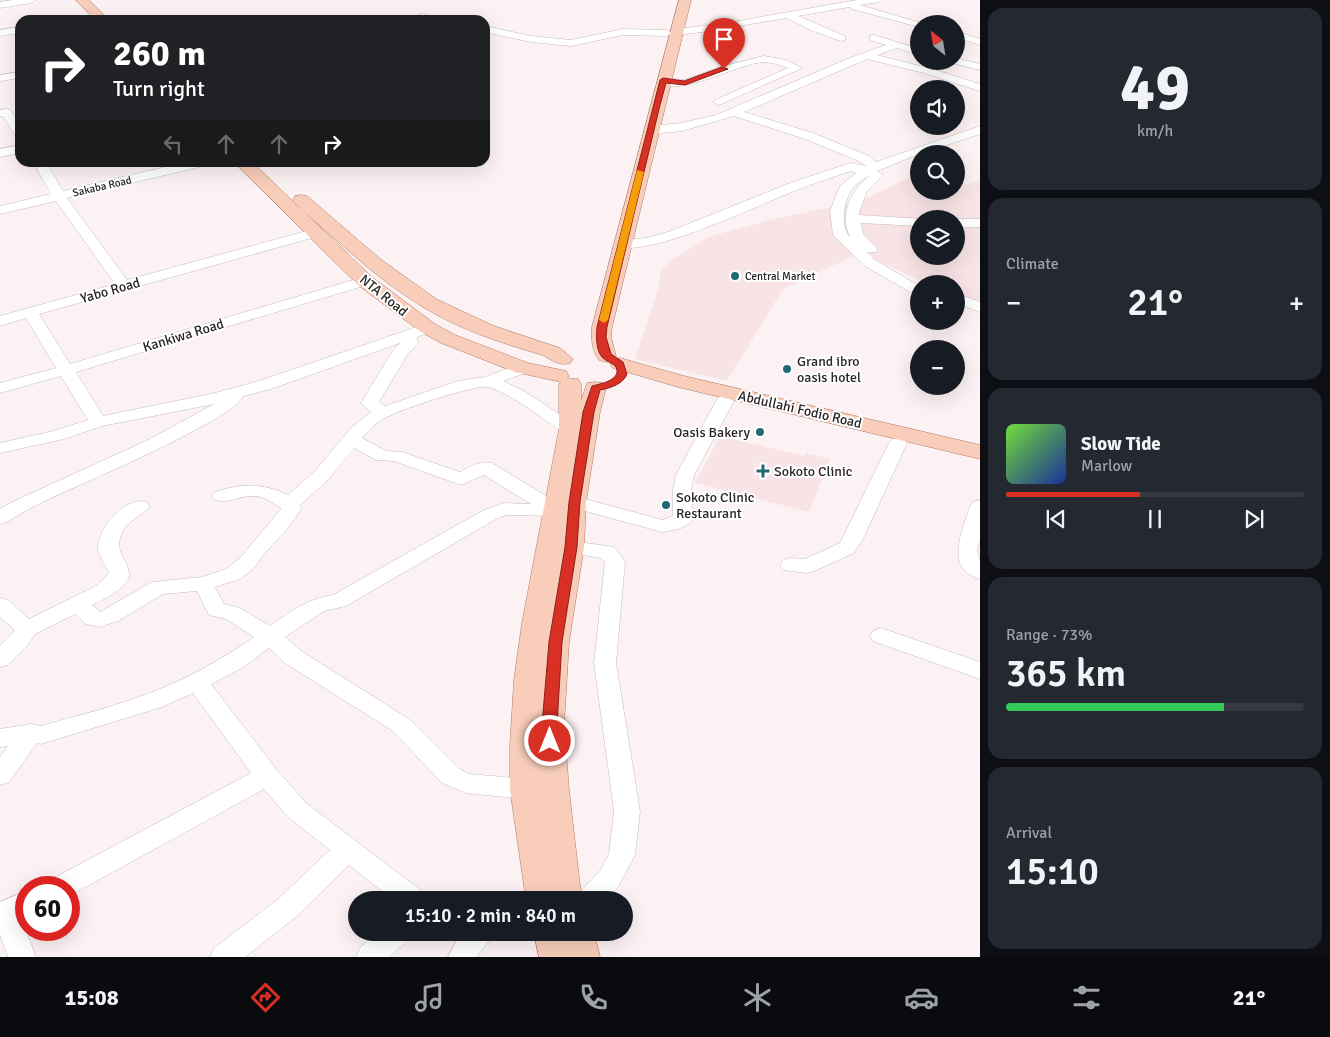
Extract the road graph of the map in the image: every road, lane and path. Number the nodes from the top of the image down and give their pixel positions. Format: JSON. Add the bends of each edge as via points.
{"nodes":[{"id":1,"x":31,"y":0,"type":"edge"},
{"id":2,"x":77,"y":0,"type":"edge"},
{"id":3,"x":82,"y":0,"type":"edge"},
{"id":4,"x":676,"y":0,"type":"edge"},
{"id":5,"x":685,"y":0,"type":"edge"},
{"id":6,"x":825,"y":0,"type":"edge"},
{"id":7,"x":876,"y":0,"type":"edge"},
{"id":8,"x":0,"y":5,"type":"edge"},
{"id":9,"x":840,"y":5,"type":"junction"},
{"id":10,"x":786,"y":14,"type":"junction"},
{"id":11,"x":88,"y":15,"type":"edge"},
{"id":12,"x":98,"y":15,"type":"edge"},
{"id":13,"x":910,"y":22,"type":"edge"},
{"id":14,"x":490,"y":30,"type":"edge"},
{"id":15,"x":15,"y":31,"type":"edge"},
{"id":16,"x":672,"y":32,"type":"junction"},
{"id":17,"x":0,"y":33,"type":"edge"},
{"id":18,"x":965,"y":37,"type":"edge"},
{"id":19,"x":841,"y":38,"type":"dead end"},
{"id":20,"x":874,"y":38,"type":"dead end"},
{"id":21,"x":980,"y":42,"type":"edge"},
{"id":22,"x":897,"y":45,"type":"junction"},
{"id":23,"x":910,"y":49,"type":"edge"},
{"id":24,"x":868,"y":56,"type":"junction"},
{"id":25,"x":965,"y":63,"type":"edge"},
{"id":26,"x":980,"y":67,"type":"edge"},
{"id":27,"x":15,"y":76,"type":"edge"},
{"id":28,"x":0,"y":78,"type":"edge"},
{"id":29,"x":663,"y":80,"type":"junction"},
{"id":30,"x":980,"y":88,"type":"edge"},
{"id":31,"x":719,"y":102,"type":"dead end"},
{"id":32,"x":2,"y":110,"type":"edge"},
{"id":33,"x":732,"y":112,"type":"junction"},
{"id":34,"x":15,"y":127,"type":"edge"},
{"id":35,"x":650,"y":130,"type":"junction"},
{"id":36,"x":980,"y":130,"type":"edge"},
{"id":37,"x":980,"y":138,"type":"edge"},
{"id":38,"x":959,"y":145,"type":"edge"},
{"id":39,"x":15,"y":150,"type":"edge"},
{"id":40,"x":0,"y":152,"type":"edge"},
{"id":41,"x":910,"y":163,"type":"edge"},
{"id":42,"x":41,"y":167,"type":"edge"},
{"id":43,"x":183,"y":167,"type":"edge"},
{"id":44,"x":247,"y":167,"type":"edge"},
{"id":45,"x":264,"y":167,"type":"edge"},
{"id":46,"x":870,"y":169,"type":"junction"},
{"id":47,"x":59,"y":196,"type":"junction"},
{"id":48,"x":0,"y":210,"type":"edge"},
{"id":49,"x":852,"y":218,"type":"junction"},
{"id":50,"x":910,"y":222,"type":"edge"},
{"id":51,"x":965,"y":223,"type":"edge"},
{"id":52,"x":980,"y":223,"type":"edge"},
{"id":53,"x":314,"y":233,"type":"junction"},
{"id":54,"x":622,"y":244,"type":"junction"},
{"id":55,"x":910,"y":277,"type":"edge"},
{"id":56,"x":365,"y":281,"type":"junction"},
{"id":57,"x":124,"y":286,"type":"junction"},
{"id":58,"x":910,"y":287,"type":"edge"},
{"id":59,"x":965,"y":301,"type":"edge"},
{"id":60,"x":980,"y":307,"type":"edge"},
{"id":61,"x":965,"y":311,"type":"edge"},
{"id":62,"x":30,"y":312,"type":"junction"},
{"id":63,"x":980,"y":316,"type":"edge"},
{"id":64,"x":0,"y":321,"type":"edge"},
{"id":65,"x":428,"y":328,"type":"junction"},
{"id":66,"x":409,"y":335,"type":"junction"},
{"id":67,"x":588,"y":366,"type":"junction"},
{"id":68,"x":522,"y":368,"type":"junction"},
{"id":69,"x":66,"y":370,"type":"junction"},
{"id":70,"x":489,"y":381,"type":"junction"},
{"id":71,"x":0,"y":388,"type":"edge"},
{"id":72,"x":242,"y":392,"type":"junction"},
{"id":73,"x":725,"y":401,"type":"junction"},
{"id":74,"x":383,"y":412,"type":"junction"},
{"id":75,"x":98,"y":422,"type":"junction"},
{"id":76,"x":570,"y":429,"type":"junction"},
{"id":77,"x":351,"y":439,"type":"junction"},
{"id":78,"x":898,"y":443,"type":"junction"},
{"id":79,"x":0,"y":448,"type":"edge"},
{"id":80,"x":980,"y":452,"type":"edge"},
{"id":81,"x":980,"y":463,"type":"edge"},
{"id":82,"x":222,"y":496,"type":"dead end"},
{"id":83,"x":290,"y":504,"type":"junction"},
{"id":84,"x":140,"y":506,"type":"dead end"},
{"id":85,"x":565,"y":506,"type":"junction"},
{"id":86,"x":980,"y":506,"type":"edge"},
{"id":87,"x":0,"y":518,"type":"edge"},
{"id":88,"x":571,"y":547,"type":"junction"},
{"id":89,"x":790,"y":565,"type":"dead end"},
{"id":90,"x":980,"y":572,"type":"edge"},
{"id":91,"x":203,"y":584,"type":"junction"},
{"id":92,"x":77,"y":603,"type":"junction"},
{"id":93,"x":0,"y":605,"type":"edge"},
{"id":94,"x":28,"y":629,"type":"junction"},
{"id":95,"x":269,"y":636,"type":"junction"},
{"id":96,"x":881,"y":636,"type":"dead end"},
{"id":97,"x":0,"y":658,"type":"edge"},
{"id":98,"x":980,"y":671,"type":"edge"},
{"id":99,"x":197,"y":682,"type":"junction"},
{"id":100,"x":31,"y":733,"type":"junction"},
{"id":101,"x":0,"y":738,"type":"edge"},
{"id":102,"x":0,"y":775,"type":"edge"},
{"id":103,"x":267,"y":776,"type":"junction"},
{"id":104,"x":526,"y":789,"type":"junction"},
{"id":105,"x":348,"y":849,"type":"junction"},
{"id":106,"x":80,"y":877,"type":"edge"},
{"id":107,"x":401,"y":891,"type":"edge"},
{"id":108,"x":541,"y":891,"type":"edge"},
{"id":109,"x":564,"y":891,"type":"edge"},
{"id":110,"x":598,"y":891,"type":"edge"},
{"id":111,"x":9,"y":910,"type":"edge"},
{"id":112,"x":387,"y":941,"type":"edge"},
{"id":113,"x":553,"y":941,"type":"edge"},
{"id":114,"x":578,"y":941,"type":"edge"},
{"id":115,"x":22,"y":957,"type":"edge"},
{"id":116,"x":224,"y":957,"type":"edge"},
{"id":117,"x":370,"y":957,"type":"edge"},
{"id":118,"x":557,"y":957,"type":"edge"},
{"id":119,"x":582,"y":957,"type":"edge"}],
"edges":[{"from":1,"to":8,"type":"street"},
{"from":2,"to":11,"type":"main road"},
{"from":3,"to":12,"type":"main road"},
{"from":4,"to":16,"type":"main road"},
{"from":5,"to":16,"type":"main road"},
{"from":6,"to":9,"type":"street"},
{"from":7,"to":9,"type":"street"},
{"from":9,"to":10,"type":"street"},
{"from":9,"to":13,"type":"street"},
{"from":10,"to":16,"type":"street","via":[[717,28]]},
{"from":10,"to":19,"type":"street"},
{"from":14,"to":16,"type":"street","via":[[571,43],[623,32]]},
{"from":15,"to":17,"type":"street"},
{"from":16,"to":29,"type":"main road"},
{"from":16,"to":67,"type":"main road","via":[[589,326]]},
{"from":18,"to":21,"type":"street"},
{"from":20,"to":22,"type":"street"},
{"from":22,"to":23,"type":"street"},
{"from":22,"to":24,"type":"street"},
{"from":24,"to":30,"type":"street"},
{"from":24,"to":33,"type":"street"},
{"from":25,"to":26,"type":"street"},
{"from":27,"to":28,"type":"street"},
{"from":29,"to":31,"type":"street","via":[[685,83],[764,59],[797,68]]},
{"from":29,"to":35,"type":"main road"},
{"from":32,"to":34,"type":"street"},
{"from":33,"to":35,"type":"street","via":[[692,125]]},
{"from":33,"to":46,"type":"street","via":[[810,136],[865,159]]},
{"from":35,"to":54,"type":"main road"},
{"from":36,"to":46,"type":"street"},
{"from":37,"to":38,"type":"street"},
{"from":39,"to":40,"type":"street"},
{"from":41,"to":49,"type":"street","via":[[877,176],[861,188]]},
{"from":42,"to":47,"type":"street"},
{"from":43,"to":47,"type":"street","name":"Sakaba Road"},
{"from":44,"to":53,"type":"main road","name":"NTA Road"},
{"from":45,"to":67,"type":"main road","name":"NTA Road","via":[[393,280],[450,314]]},
{"from":46,"to":54,"type":"street","via":[[851,168],[796,186],[673,235]]},
{"from":46,"to":58,"type":"street","via":[[847,186],[837,212],[840,235],[870,263]]},
{"from":47,"to":48,"type":"street","name":"Sakaba Road"},
{"from":47,"to":57,"type":"street"},
{"from":49,"to":50,"type":"street"},
{"from":49,"to":55,"type":"street","via":[[856,235],[882,260]]},
{"from":51,"to":52,"type":"street"},
{"from":53,"to":56,"type":"main road","name":"NTA Road"},
{"from":53,"to":57,"type":"street","name":"Yabo Road"},
{"from":54,"to":67,"type":"main road","via":[[601,337]]},
{"from":56,"to":65,"type":"main road","name":"NTA Road"},
{"from":56,"to":69,"type":"street","name":"Kankiwa Road"},
{"from":57,"to":62,"type":"street","name":"Yabo Road"},
{"from":59,"to":60,"type":"street"},
{"from":61,"to":63,"type":"street"},
{"from":62,"to":64,"type":"street"},
{"from":62,"to":69,"type":"street"},
{"from":65,"to":66,"type":"street"},
{"from":65,"to":68,"type":"main road","name":"NTA Road"},
{"from":66,"to":72,"type":"street"},
{"from":66,"to":74,"type":"street","via":[[410,343],[400,352],[370,404]]},
{"from":67,"to":68,"type":"main road","name":"NTA Road"},
{"from":67,"to":73,"type":"main road","name":"Abdullahi Fodio Road"},
{"from":67,"to":76,"type":"main road"},
{"from":67,"to":80,"type":"main road","name":"Abdullahi Fodio Road","via":[[678,381]]},
{"from":67,"to":85,"type":"main road","via":[[589,412]]},
{"from":68,"to":70,"type":"street"},
{"from":69,"to":71,"type":"street","name":"Kankiwa Road"},
{"from":69,"to":75,"type":"street"},
{"from":70,"to":74,"type":"street","via":[[464,385]]},
{"from":70,"to":76,"type":"street","via":[[518,395]]},
{"from":72,"to":75,"type":"street"},
{"from":72,"to":87,"type":"street","via":[[210,415]]},
{"from":73,"to":78,"type":"main road","name":"Abdullahi Fodio Road"},
{"from":73,"to":85,"type":"street","via":[[685,476],[683,519],[662,526],[616,512]]},
{"from":74,"to":77,"type":"street"},
{"from":75,"to":79,"type":"street"},
{"from":76,"to":85,"type":"main road"},
{"from":77,"to":83,"type":"street","via":[[321,476]]},
{"from":77,"to":85,"type":"street","via":[[382,456],[396,456],[461,479],[485,467]]},
{"from":78,"to":81,"type":"main road","name":"Abdullahi Fodio Road"},
{"from":78,"to":89,"type":"street","via":[[847,548],[807,566]]},
{"from":82,"to":83,"type":"street","via":[[237,490],[260,490]]},
{"from":83,"to":91,"type":"street","via":[[292,509],[281,524],[242,568]]},
{"from":84,"to":92,"type":"street","via":[[122,518],[112,532],[108,549],[119,573],[118,578],[105,590]]},
{"from":85,"to":88,"type":"main road"},
{"from":85,"to":95,"type":"street","via":[[504,509],[489,515],[339,601],[307,610]]},
{"from":85,"to":104,"type":"main road","via":[[547,568],[528,680]]},
{"from":86,"to":90,"type":"street","via":[[967,550],[970,563]]},
{"from":88,"to":109,"type":"main road","via":[[555,642],[549,725]]},
{"from":88,"to":110,"type":"street","via":[[607,552],[615,561],[605,663],[627,810],[622,855]]},
{"from":91,"to":92,"type":"street","via":[[159,587],[99,620]]},
{"from":91,"to":95,"type":"street","via":[[217,610],[232,613]]},
{"from":92,"to":94,"type":"street"},
{"from":93,"to":94,"type":"street"},
{"from":94,"to":97,"type":"street"},
{"from":95,"to":99,"type":"street","via":[[234,662]]},
{"from":95,"to":104,"type":"street","via":[[293,657],[401,725],[451,776],[466,783]]},
{"from":96,"to":98,"type":"street"},
{"from":99,"to":100,"type":"street","via":[[154,701],[41,734]]},
{"from":99,"to":103,"type":"street"},
{"from":100,"to":101,"type":"street"},
{"from":100,"to":102,"type":"street"},
{"from":103,"to":105,"type":"street","via":[[298,810]]},
{"from":103,"to":106,"type":"street"},
{"from":104,"to":108,"type":"main road"},
{"from":105,"to":107,"type":"street"},
{"from":105,"to":116,"type":"street","via":[[287,908]]},
{"from":111,"to":115,"type":"street","via":[[9,922]]},
{"from":112,"to":117,"type":"street"},
{"from":113,"to":118,"type":"main road"},
{"from":114,"to":119,"type":"main road"}]}
